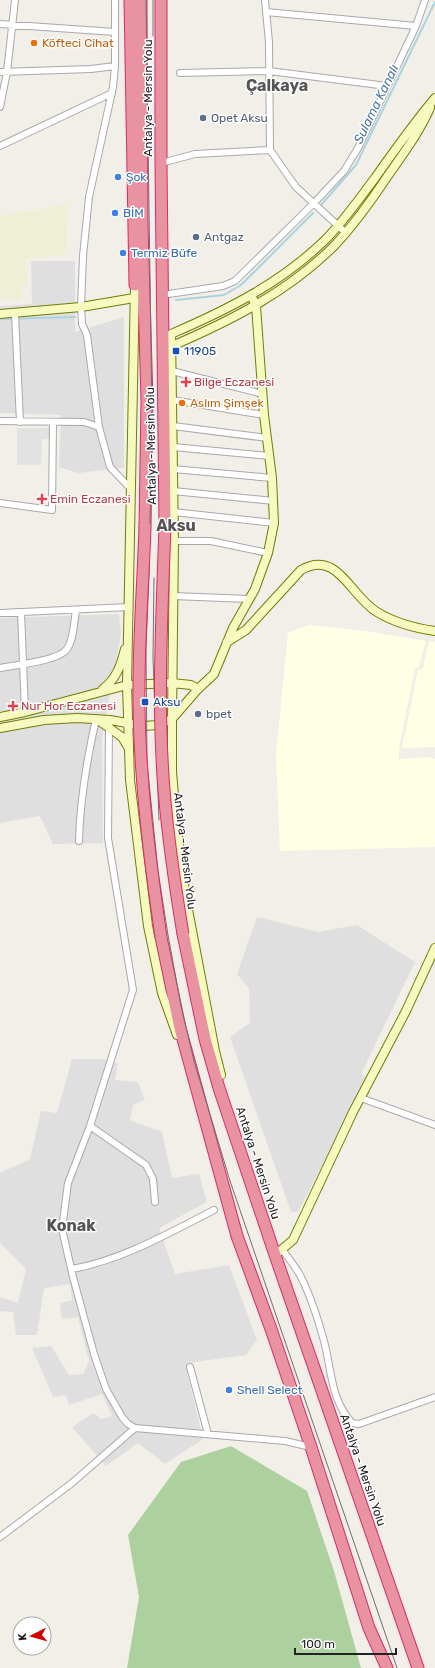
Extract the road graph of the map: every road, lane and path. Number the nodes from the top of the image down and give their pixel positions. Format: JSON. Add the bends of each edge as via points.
{"nodes":[{"id":1,"x":15,"y":0,"type":"edge"},
{"id":2,"x":115,"y":0,"type":"edge"},
{"id":3,"x":130,"y":0,"type":"edge"},
{"id":4,"x":141,"y":0,"type":"edge"},
{"id":5,"x":161,"y":0,"type":"edge"},
{"id":6,"x":265,"y":0,"type":"edge"},
{"id":7,"x":425,"y":0,"type":"edge"},
{"id":8,"x":266,"y":12,"type":"junction"},
{"id":9,"x":0,"y":24,"type":"edge"},
{"id":10,"x":12,"y":24,"type":"junction"},
{"id":11,"x":416,"y":26,"type":"junction"},
{"id":12,"x":115,"y":32,"type":"junction"},
{"id":13,"x":115,"y":66,"type":"junction"},
{"id":14,"x":269,"y":71,"type":"junction"},
{"id":15,"x":0,"y":72,"type":"edge"},
{"id":16,"x":7,"y":72,"type":"junction"},
{"id":17,"x":180,"y":73,"type":"dead end"},
{"id":18,"x":387,"y":86,"type":"junction"},
{"id":19,"x":112,"y":93,"type":"junction"},
{"id":20,"x":435,"y":98,"type":"edge"},
{"id":21,"x":0,"y":107,"type":"edge"},
{"id":22,"x":0,"y":146,"type":"edge"},
{"id":23,"x":270,"y":150,"type":"junction"},
{"id":24,"x":161,"y":163,"type":"junction"},
{"id":25,"x":313,"y":204,"type":"junction"},
{"id":26,"x":142,"y":225,"type":"junction"},
{"id":27,"x":337,"y":226,"type":"junction"},
{"id":28,"x":346,"y":233,"type":"junction"},
{"id":29,"x":135,"y":285,"type":"junction"},
{"id":30,"x":162,"y":295,"type":"junction"},
{"id":31,"x":251,"y":295,"type":"junction"},
{"id":32,"x":134,"y":298,"type":"junction"},
{"id":33,"x":256,"y":306,"type":"junction"},
{"id":34,"x":81,"y":308,"type":"junction"},
{"id":35,"x":163,"y":308,"type":"junction"},
{"id":36,"x":0,"y":314,"type":"edge"},
{"id":37,"x":15,"y":315,"type":"junction"},
{"id":38,"x":171,"y":334,"type":"junction"},
{"id":39,"x":172,"y":346,"type":"junction"},
{"id":40,"x":172,"y":371,"type":"junction"},
{"id":41,"x":263,"y":394,"type":"junction"},
{"id":42,"x":172,"y":400,"type":"junction"},
{"id":43,"x":264,"y":415,"type":"junction"},
{"id":44,"x":0,"y":421,"type":"edge"},
{"id":45,"x":20,"y":422,"type":"junction"},
{"id":46,"x":53,"y":422,"type":"junction"},
{"id":47,"x":173,"y":426,"type":"junction"},
{"id":48,"x":99,"y":427,"type":"junction"},
{"id":49,"x":267,"y":438,"type":"junction"},
{"id":50,"x":173,"y":447,"type":"junction"},
{"id":51,"x":269,"y":456,"type":"junction"},
{"id":52,"x":173,"y":469,"type":"junction"},
{"id":53,"x":272,"y":478,"type":"junction"},
{"id":54,"x":131,"y":489,"type":"junction"},
{"id":55,"x":173,"y":490,"type":"junction"},
{"id":56,"x":274,"y":501,"type":"junction"},
{"id":57,"x":0,"y":503,"type":"edge"},
{"id":58,"x":173,"y":512,"type":"junction"},
{"id":59,"x":274,"y":523,"type":"junction"},
{"id":60,"x":174,"y":541,"type":"junction"},
{"id":61,"x":268,"y":552,"type":"junction"},
{"id":62,"x":173,"y":596,"type":"junction"},
{"id":63,"x":249,"y":599,"type":"junction"},
{"id":64,"x":129,"y":607,"type":"junction"},
{"id":65,"x":76,"y":610,"type":"junction"},
{"id":66,"x":21,"y":612,"type":"junction"},
{"id":67,"x":0,"y":613,"type":"edge"},
{"id":68,"x":435,"y":631,"type":"edge"},
{"id":69,"x":128,"y":637,"type":"junction"},
{"id":70,"x":227,"y":642,"type":"junction"},
{"id":71,"x":23,"y":663,"type":"junction"},
{"id":72,"x":0,"y":668,"type":"edge"},
{"id":73,"x":172,"y":683,"type":"junction"},
{"id":74,"x":127,"y":685,"type":"junction"},
{"id":75,"x":198,"y":689,"type":"junction"},
{"id":76,"x":100,"y":691,"type":"junction"},
{"id":77,"x":25,"y":712,"type":"junction"},
{"id":78,"x":0,"y":717,"type":"edge"},
{"id":79,"x":96,"y":719,"type":"junction"},
{"id":80,"x":172,"y":719,"type":"junction"},
{"id":81,"x":127,"y":724,"type":"junction"},
{"id":82,"x":110,"y":727,"type":"junction"},
{"id":83,"x":0,"y":728,"type":"edge"},
{"id":84,"x":128,"y":747,"type":"junction"},
{"id":85,"x":79,"y":841,"type":"dead end"},
{"id":86,"x":435,"y":948,"type":"edge"},
{"id":87,"x":192,"y":1074,"type":"junction"},
{"id":88,"x":361,"y":1098,"type":"junction"},
{"id":89,"x":435,"y":1125,"type":"edge"},
{"id":90,"x":90,"y":1126,"type":"junction"},
{"id":91,"x":237,"y":1143,"type":"junction"},
{"id":92,"x":155,"y":1202,"type":"dead end"},
{"id":93,"x":214,"y":1210,"type":"dead end"},
{"id":94,"x":279,"y":1252,"type":"junction"},
{"id":95,"x":72,"y":1269,"type":"junction"},
{"id":96,"x":190,"y":1367,"type":"dead end"},
{"id":97,"x":435,"y":1397,"type":"edge"},
{"id":98,"x":135,"y":1428,"type":"junction"},
{"id":99,"x":208,"y":1434,"type":"junction"},
{"id":100,"x":311,"y":1447,"type":"junction"},
{"id":101,"x":0,"y":1537,"type":"edge"},
{"id":102,"x":370,"y":1628,"type":"junction"},
{"id":103,"x":380,"y":1668,"type":"edge"},
{"id":104,"x":387,"y":1668,"type":"edge"},
{"id":105,"x":418,"y":1668,"type":"edge"}],
"edges":[{"from":1,"to":10,"type":"street"},
{"from":2,"to":12,"type":"street"},
{"from":3,"to":29,"type":"highway"},
{"from":4,"to":26,"type":"highway","name":"Antalya - Mersin Yolu"},
{"from":5,"to":24,"type":"highway","name":"Antalya - Mersin Yolu"},
{"from":6,"to":8,"type":"street"},
{"from":7,"to":11,"type":"street"},
{"from":8,"to":11,"type":"street"},
{"from":8,"to":14,"type":"street"},
{"from":9,"to":10,"type":"street"},
{"from":10,"to":12,"type":"street"},
{"from":10,"to":16,"type":"street"},
{"from":11,"to":18,"type":"street"},
{"from":12,"to":13,"type":"street"},
{"from":13,"to":16,"type":"street","via":[[91,70]]},
{"from":13,"to":19,"type":"street"},
{"from":14,"to":17,"type":"street"},
{"from":14,"to":18,"type":"street"},
{"from":14,"to":23,"type":"street"},
{"from":15,"to":16,"type":"street"},
{"from":16,"to":21,"type":"street"},
{"from":18,"to":25,"type":"street","via":[[358,148],[344,170]]},
{"from":19,"to":22,"type":"street"},
{"from":19,"to":34,"type":"street","via":[[89,197]]},
{"from":20,"to":27,"type":"main road"},
{"from":20,"to":28,"type":"main road","via":[[421,128]]},
{"from":23,"to":24,"type":"street","via":[[195,154]]},
{"from":23,"to":25,"type":"street","via":[[296,187]]},
{"from":24,"to":30,"type":"highway","name":"Antalya - Mersin Yolu"},
{"from":25,"to":27,"type":"street"},
{"from":25,"to":30,"type":"street","via":[[235,281],[223,286]]},
{"from":26,"to":29,"type":"highway"},
{"from":26,"to":87,"type":"highway","name":"Antalya - Mersin Yolu","bridge":true,"via":[[147,401],[146,527],[139,676],[140,728],[148,839],[161,937]]},
{"from":27,"to":28,"type":"street"},
{"from":27,"to":31,"type":"main road","via":[[306,258]]},
{"from":28,"to":33,"type":"main road","via":[[311,266]]},
{"from":29,"to":32,"type":"main road"},
{"from":30,"to":35,"type":"highway","name":"Antalya - Mersin Yolu"},
{"from":31,"to":33,"type":"main road"},
{"from":31,"to":38,"type":"main road"},
{"from":32,"to":34,"type":"main road"},
{"from":32,"to":54,"type":"main road"},
{"from":33,"to":39,"type":"main road"},
{"from":33,"to":41,"type":"main road"},
{"from":34,"to":37,"type":"main road"},
{"from":34,"to":48,"type":"street"},
{"from":35,"to":38,"type":"highway"},
{"from":35,"to":91,"type":"highway","name":"Antalya - Mersin Yolu","bridge":true,"via":[[165,526],[160,665],[168,834],[183,934],[205,1039]]},
{"from":36,"to":37,"type":"main road"},
{"from":37,"to":45,"type":"street"},
{"from":38,"to":39,"type":"main road"},
{"from":39,"to":40,"type":"main road"},
{"from":40,"to":41,"type":"street"},
{"from":40,"to":42,"type":"main road"},
{"from":41,"to":43,"type":"main road"},
{"from":42,"to":43,"type":"street"},
{"from":42,"to":47,"type":"main road"},
{"from":43,"to":49,"type":"main road"},
{"from":44,"to":45,"type":"street"},
{"from":45,"to":46,"type":"street"},
{"from":46,"to":48,"type":"street","via":[[84,422]]},
{"from":46,"to":57,"type":"street","via":[[52,510]]},
{"from":47,"to":49,"type":"street"},
{"from":47,"to":50,"type":"main road"},
{"from":48,"to":54,"type":"street","via":[[110,468]]},
{"from":49,"to":51,"type":"main road"},
{"from":50,"to":51,"type":"street"},
{"from":50,"to":52,"type":"main road"},
{"from":51,"to":53,"type":"main road"},
{"from":52,"to":53,"type":"street"},
{"from":52,"to":55,"type":"main road"},
{"from":53,"to":56,"type":"main road"},
{"from":54,"to":64,"type":"main road"},
{"from":55,"to":56,"type":"street"},
{"from":55,"to":58,"type":"main road"},
{"from":56,"to":59,"type":"main road"},
{"from":58,"to":59,"type":"street"},
{"from":58,"to":60,"type":"main road"},
{"from":59,"to":61,"type":"main road"},
{"from":60,"to":61,"type":"street","via":[[211,541]]},
{"from":60,"to":62,"type":"main road"},
{"from":61,"to":63,"type":"main road"},
{"from":62,"to":63,"type":"street"},
{"from":62,"to":73,"type":"main road"},
{"from":63,"to":70,"type":"main road"},
{"from":64,"to":65,"type":"street"},
{"from":64,"to":69,"type":"main road"},
{"from":65,"to":66,"type":"street"},
{"from":65,"to":71,"type":"street","via":[[70,642],[64,652],[55,657]]},
{"from":66,"to":67,"type":"street"},
{"from":66,"to":71,"type":"street"},
{"from":68,"to":70,"type":"main road","via":[[396,623],[375,612],[338,572],[320,564],[310,565],[301,570],[246,630]]},
{"from":69,"to":74,"type":"main road"},
{"from":69,"to":76,"type":"main road","via":[[120,669],[111,683]]},
{"from":70,"to":75,"type":"main road","via":[[214,674]]},
{"from":71,"to":72,"type":"street"},
{"from":71,"to":77,"type":"street"},
{"from":73,"to":74,"type":"main road"},
{"from":73,"to":75,"type":"main road","via":[[191,685]]},
{"from":73,"to":80,"type":"main road"},
{"from":74,"to":76,"type":"main road"},
{"from":74,"to":81,"type":"main road"},
{"from":75,"to":80,"type":"main road"},
{"from":76,"to":77,"type":"main road"},
{"from":77,"to":78,"type":"main road"},
{"from":79,"to":81,"type":"main road"},
{"from":79,"to":82,"type":"main road"},
{"from":79,"to":83,"type":"main road","via":[[44,720]]},
{"from":79,"to":85,"type":"street","via":[[88,753]]},
{"from":80,"to":81,"type":"main road","via":[[157,725]]},
{"from":80,"to":91,"type":"main road","via":[[172,772],[186,899],[215,1050]]},
{"from":81,"to":84,"type":"main road"},
{"from":82,"to":84,"type":"main road","via":[[122,737]]},
{"from":82,"to":90,"type":"street","via":[[108,838],[133,990]]},
{"from":84,"to":87,"type":"main road","via":[[136,841],[148,926],[162,992]]},
{"from":86,"to":88,"type":"main road"},
{"from":87,"to":100,"type":"highway","name":"Antalya - Mersin Yolu","via":[[237,1236]]},
{"from":88,"to":89,"type":"street"},
{"from":88,"to":94,"type":"main road","via":[[293,1240]]},
{"from":90,"to":92,"type":"street","via":[[146,1165],[154,1179]]},
{"from":90,"to":95,"type":"street","via":[[68,1183],[64,1209],[62,1229]]},
{"from":91,"to":94,"type":"highway","name":"Antalya - Mersin Yolu"},
{"from":93,"to":95,"type":"street","via":[[137,1248],[91,1265]]},
{"from":94,"to":97,"type":"street","via":[[300,1276],[310,1297],[329,1362],[334,1394],[344,1414],[352,1423],[359,1424]]},
{"from":94,"to":105,"type":"highway","name":"Antalya - Mersin Yolu"},
{"from":95,"to":98,"type":"street","via":[[94,1354],[106,1389],[122,1417]]},
{"from":96,"to":99,"type":"street"},
{"from":98,"to":99,"type":"street"},
{"from":98,"to":101,"type":"street","via":[[72,1482]]},
{"from":99,"to":100,"type":"street","via":[[285,1441]]},
{"from":100,"to":102,"type":"highway","name":"Antalya - Mersin Yolu"},
{"from":102,"to":103,"type":"highway"},
{"from":102,"to":104,"type":"highway","name":"Antalya - Mersin Yolu"}]}
